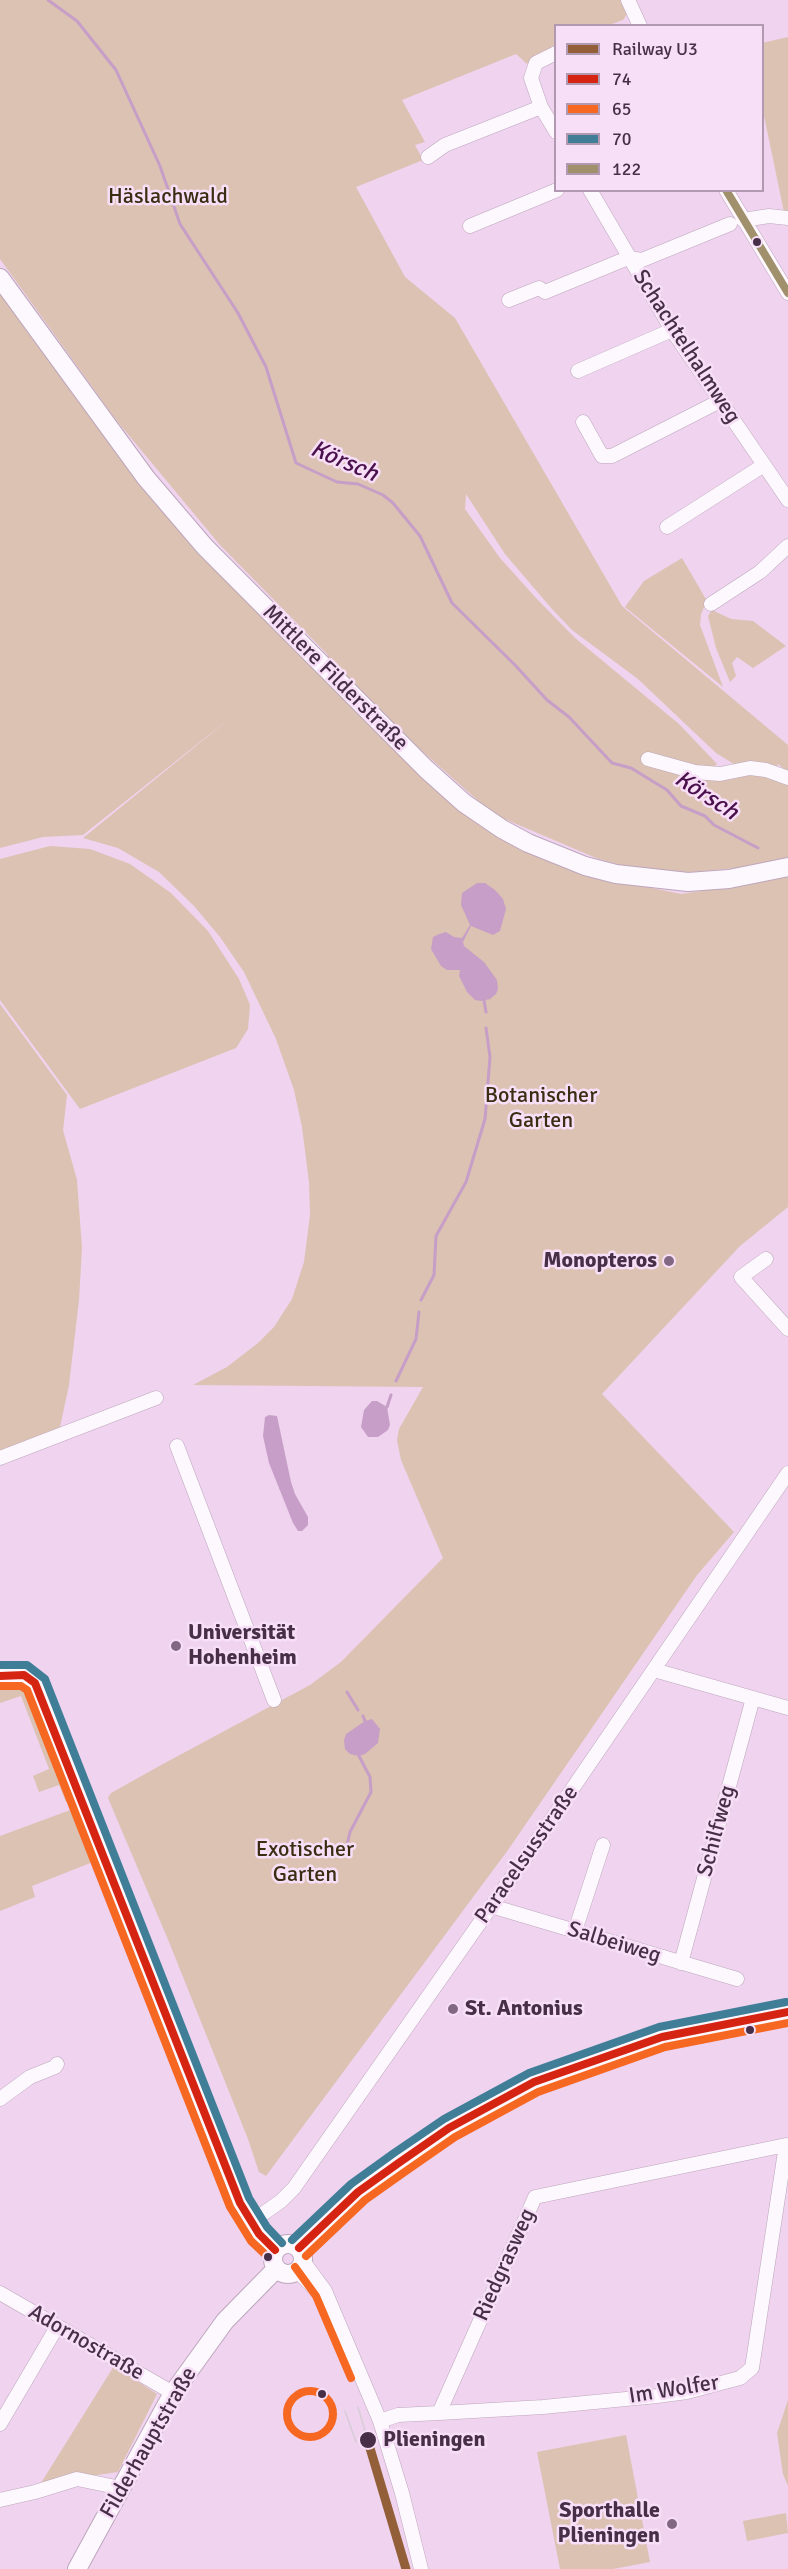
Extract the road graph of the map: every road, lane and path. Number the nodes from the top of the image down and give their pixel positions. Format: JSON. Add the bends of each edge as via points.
{"nodes":[{"id":1,"x":628,"y":0,"type":"edge"},
{"id":2,"x":636,"y":24,"type":"edge"},
{"id":3,"x":554,"y":54,"type":"edge"},
{"id":4,"x":541,"y":107,"type":"junction"},
{"id":5,"x":554,"y":130,"type":"edge"},
{"id":6,"x":428,"y":157,"type":"dead end"},
{"id":7,"x":554,"y":191,"type":"edge"},
{"id":8,"x":591,"y":192,"type":"edge"},
{"id":9,"x":727,"y":192,"type":"edge"},
{"id":10,"x":788,"y":218,"type":"edge"},
{"id":11,"x":736,"y":222,"type":"junction"},
{"id":12,"x":470,"y":226,"type":"dead end"},
{"id":13,"x":628,"y":258,"type":"junction"},
{"id":14,"x":0,"y":278,"type":"edge"},
{"id":15,"x":788,"y":293,"type":"edge"},
{"id":16,"x":509,"y":300,"type":"dead end"},
{"id":17,"x":672,"y":330,"type":"junction"},
{"id":18,"x":578,"y":371,"type":"dead end"},
{"id":19,"x":720,"y":401,"type":"junction"},
{"id":20,"x":583,"y":422,"type":"dead end"},
{"id":21,"x":764,"y":465,"type":"junction"},
{"id":22,"x":788,"y":500,"type":"edge"},
{"id":23,"x":666,"y":527,"type":"dead end"},
{"id":24,"x":788,"y":546,"type":"edge"},
{"id":25,"x":711,"y":604,"type":"dead end"},
{"id":26,"x":648,"y":759,"type":"dead end"},
{"id":27,"x":788,"y":778,"type":"edge"},
{"id":28,"x":788,"y":867,"type":"edge"},
{"id":29,"x":766,"y":1259,"type":"dead end"},
{"id":30,"x":788,"y":1329,"type":"edge"},
{"id":31,"x":156,"y":1398,"type":"dead end"},
{"id":32,"x":177,"y":1446,"type":"dead end"},
{"id":33,"x":0,"y":1458,"type":"edge"},
{"id":34,"x":788,"y":1473,"type":"edge"},
{"id":35,"x":654,"y":1670,"type":"junction"},
{"id":36,"x":0,"y":1676,"type":"edge"},
{"id":37,"x":753,"y":1698,"type":"junction"},
{"id":38,"x":274,"y":1700,"type":"dead end"},
{"id":39,"x":788,"y":1708,"type":"edge"},
{"id":40,"x":603,"y":1845,"type":"dead end"},
{"id":41,"x":491,"y":1906,"type":"junction"},
{"id":42,"x":576,"y":1931,"type":"junction"},
{"id":43,"x":681,"y":1963,"type":"junction"},
{"id":44,"x":736,"y":1979,"type":"dead end"},
{"id":45,"x":788,"y":2012,"type":"edge"},
{"id":46,"x":57,"y":2064,"type":"dead end"},
{"id":47,"x":0,"y":2099,"type":"edge"},
{"id":48,"x":786,"y":2145,"type":"joint"},
{"id":49,"x":250,"y":2223,"type":"junction"},
{"id":50,"x":275,"y":2250,"type":"junction"},
{"id":51,"x":300,"y":2260,"type":"junction"},
{"id":52,"x":276,"y":2269,"type":"junction"},
{"id":53,"x":0,"y":2293,"type":"edge"},
{"id":54,"x":57,"y":2327,"type":"junction"},
{"id":55,"x":173,"y":2392,"type":"junction"},
{"id":56,"x":439,"y":2413,"type":"junction"},
{"id":57,"x":380,"y":2421,"type":"junction"},
{"id":58,"x":0,"y":2424,"type":"edge"},
{"id":59,"x":121,"y":2488,"type":"junction"},
{"id":60,"x":0,"y":2500,"type":"edge"},
{"id":61,"x":77,"y":2569,"type":"edge"},
{"id":62,"x":421,"y":2569,"type":"edge"}],
"edges":[{"from":1,"to":2,"type":"street"},
{"from":3,"to":4,"type":"street","via":[[536,63],[531,78]]},
{"from":4,"to":5,"type":"street"},
{"from":4,"to":6,"type":"street","via":[[446,145]]},
{"from":7,"to":12,"type":"street"},
{"from":8,"to":13,"type":"street","name":"Schachtelhalmweg"},
{"from":9,"to":11,"type":"street"},
{"from":10,"to":11,"type":"street","via":[[769,216]]},
{"from":11,"to":13,"type":"street","via":[[642,260]]},
{"from":11,"to":15,"type":"street"},
{"from":13,"to":16,"type":"street","via":[[545,292],[539,288]]},
{"from":13,"to":17,"type":"street","name":"Schachtelhalmweg"},
{"from":14,"to":28,"type":"main road","name":"Mittlere Filderstraße","via":[[146,478],[205,547],[426,769],[483,817],[554,855],[616,874],[688,882],[729,879]]},
{"from":17,"to":18,"type":"street"},
{"from":17,"to":19,"type":"street","name":"Schachtelhalmweg"},
{"from":19,"to":20,"type":"street","via":[[612,456],[602,456]]},
{"from":19,"to":21,"type":"street","name":"Schachtelhalmweg"},
{"from":21,"to":22,"type":"street","name":"Schachtelhalmweg"},
{"from":21,"to":23,"type":"street"},
{"from":24,"to":25,"type":"street","via":[[760,572]]},
{"from":26,"to":27,"type":"street","via":[[695,772],[720,774],[750,768]]},
{"from":29,"to":30,"type":"street","via":[[741,1277]]},
{"from":31,"to":33,"type":"street"},
{"from":32,"to":38,"type":"street"},
{"from":34,"to":35,"type":"street","name":"Paracelsusstraße"},
{"from":35,"to":37,"type":"street"},
{"from":35,"to":41,"type":"street","name":"Paracelsusstraße"},
{"from":36,"to":49,"type":"street","via":[[24,1675],[35,1683],[46,1707]]},
{"from":37,"to":39,"type":"street"},
{"from":37,"to":43,"type":"street","name":"Schilfweg"},
{"from":40,"to":42,"type":"street"},
{"from":41,"to":42,"type":"street","name":"Salbeiweg"},
{"from":41,"to":49,"type":"street","name":"Paracelsusstraße","via":[[294,2188]]},
{"from":42,"to":43,"type":"street","name":"Salbeiweg"},
{"from":43,"to":44,"type":"street","name":"Salbeiweg"},
{"from":45,"to":51,"type":"main road","via":[[662,2037],[526,2086],[449,2128],[358,2192]]},
{"from":46,"to":47,"type":"street","via":[[30,2077]]},
{"from":48,"to":56,"type":"street","name":"Riedgrasweg","via":[[535,2197]]},
{"from":48,"to":56,"type":"street","name":"Im Wolfer","via":[[752,2368],[740,2378],[657,2396]]},
{"from":49,"to":50,"type":"street"},
{"from":50,"to":51,"type":"main road","via":[[289,2243]]},
{"from":50,"to":52,"type":"main road"},
{"from":51,"to":52,"type":"main road","via":[[284,2273]]},
{"from":51,"to":57,"type":"street","via":[[331,2308]]},
{"from":52,"to":55,"type":"main road","name":"Filderhauptstraße","via":[[225,2321]]},
{"from":53,"to":54,"type":"street","name":"Adornostraße"},
{"from":54,"to":55,"type":"street","name":"Adornostraße"},
{"from":54,"to":58,"type":"street"},
{"from":55,"to":59,"type":"main road","name":"Filderhauptstraße"},
{"from":56,"to":57,"type":"street","via":[[398,2415]]},
{"from":57,"to":62,"type":"street"},
{"from":59,"to":60,"type":"street","via":[[77,2479]]},
{"from":59,"to":61,"type":"main road","name":"Filderhauptstraße"}]}
